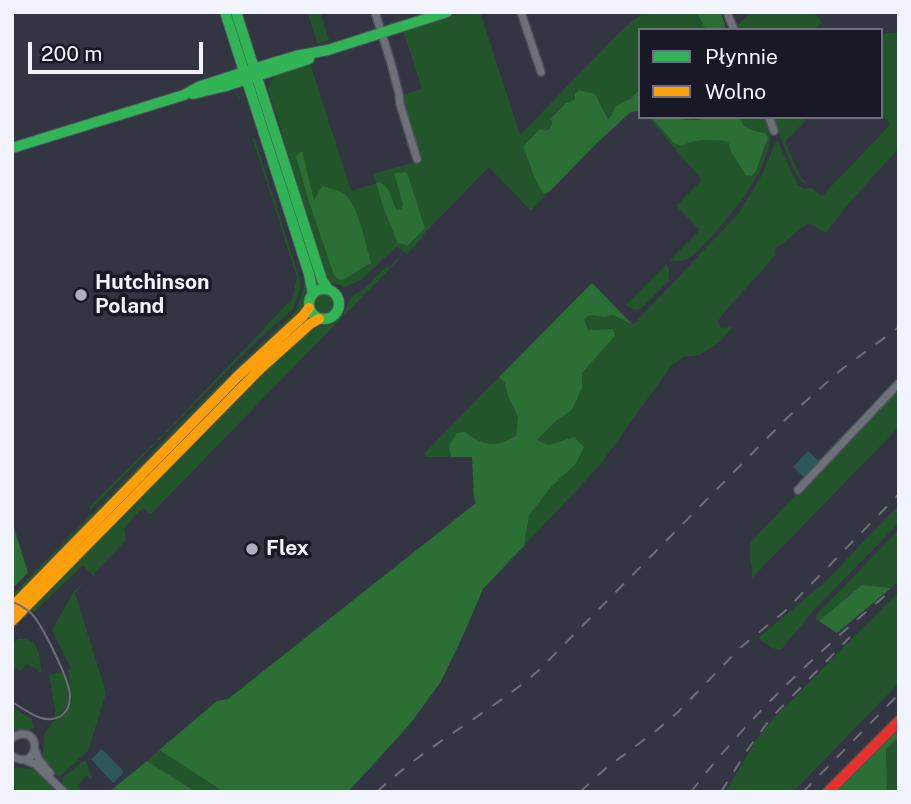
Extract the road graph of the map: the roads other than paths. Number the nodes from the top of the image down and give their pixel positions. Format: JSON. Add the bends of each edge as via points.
{"nodes":[{"id":1,"x":225,"y":12,"type":"edge"},
{"id":2,"x":236,"y":12,"type":"edge"},
{"id":3,"x":375,"y":12,"type":"edge"},
{"id":4,"x":447,"y":12,"type":"edge"},
{"id":5,"x":521,"y":12,"type":"edge"},
{"id":6,"x":382,"y":33,"type":"junction"},
{"id":7,"x":541,"y":72,"type":"dead end"},
{"id":8,"x":251,"y":74,"type":"junction"},
{"id":9,"x":770,"y":119,"type":"edge"},
{"id":10,"x":774,"y":131,"type":"dead end"},
{"id":11,"x":12,"y":148,"type":"edge"},
{"id":12,"x":417,"y":159,"type":"dead end"},
{"id":13,"x":328,"y":289,"type":"junction"},
{"id":14,"x":313,"y":294,"type":"junction"},
{"id":15,"x":309,"y":307,"type":"junction"},
{"id":16,"x":319,"y":319,"type":"junction"},
{"id":17,"x":899,"y":383,"type":"edge"},
{"id":18,"x":798,"y":490,"type":"dead end"},
{"id":19,"x":12,"y":607,"type":"edge"},
{"id":20,"x":12,"y":621,"type":"edge"},
{"id":21,"x":899,"y":721,"type":"edge"},
{"id":22,"x":14,"y":735,"type":"edge"},
{"id":23,"x":35,"y":750,"type":"junction"},
{"id":24,"x":16,"y":758,"type":"edge"},
{"id":25,"x":61,"y":789,"type":"edge"},
{"id":26,"x":828,"y":792,"type":"edge"}],
"edges":[{"from":1,"to":8,"type":"street"},
{"from":2,"to":8,"type":"street"},
{"from":3,"to":6,"type":"street"},
{"from":4,"to":6,"type":"street"},
{"from":5,"to":7,"type":"street"},
{"from":6,"to":8,"type":"street"},
{"from":6,"to":12,"type":"street"},
{"from":8,"to":11,"type":"street","via":[[203,93]]},
{"from":8,"to":13,"type":"street"},
{"from":8,"to":14,"type":"street"},
{"from":9,"to":10,"type":"street"},
{"from":13,"to":14,"type":"street"},
{"from":13,"to":16,"type":"street","via":[[337,295],[340,306],[333,317]]},
{"from":14,"to":15,"type":"street"},
{"from":15,"to":16,"type":"street"},
{"from":15,"to":19,"type":"street"},
{"from":16,"to":20,"type":"street","via":[[264,365]]},
{"from":17,"to":18,"type":"street"},
{"from":21,"to":26,"type":"street"},
{"from":22,"to":23,"type":"street","via":[[28,735]]},
{"from":23,"to":24,"type":"street","via":[[29,758]]},
{"from":23,"to":25,"type":"street"},
{"from":24,"to":25,"type":"street","via":[[33,762]]}]}
